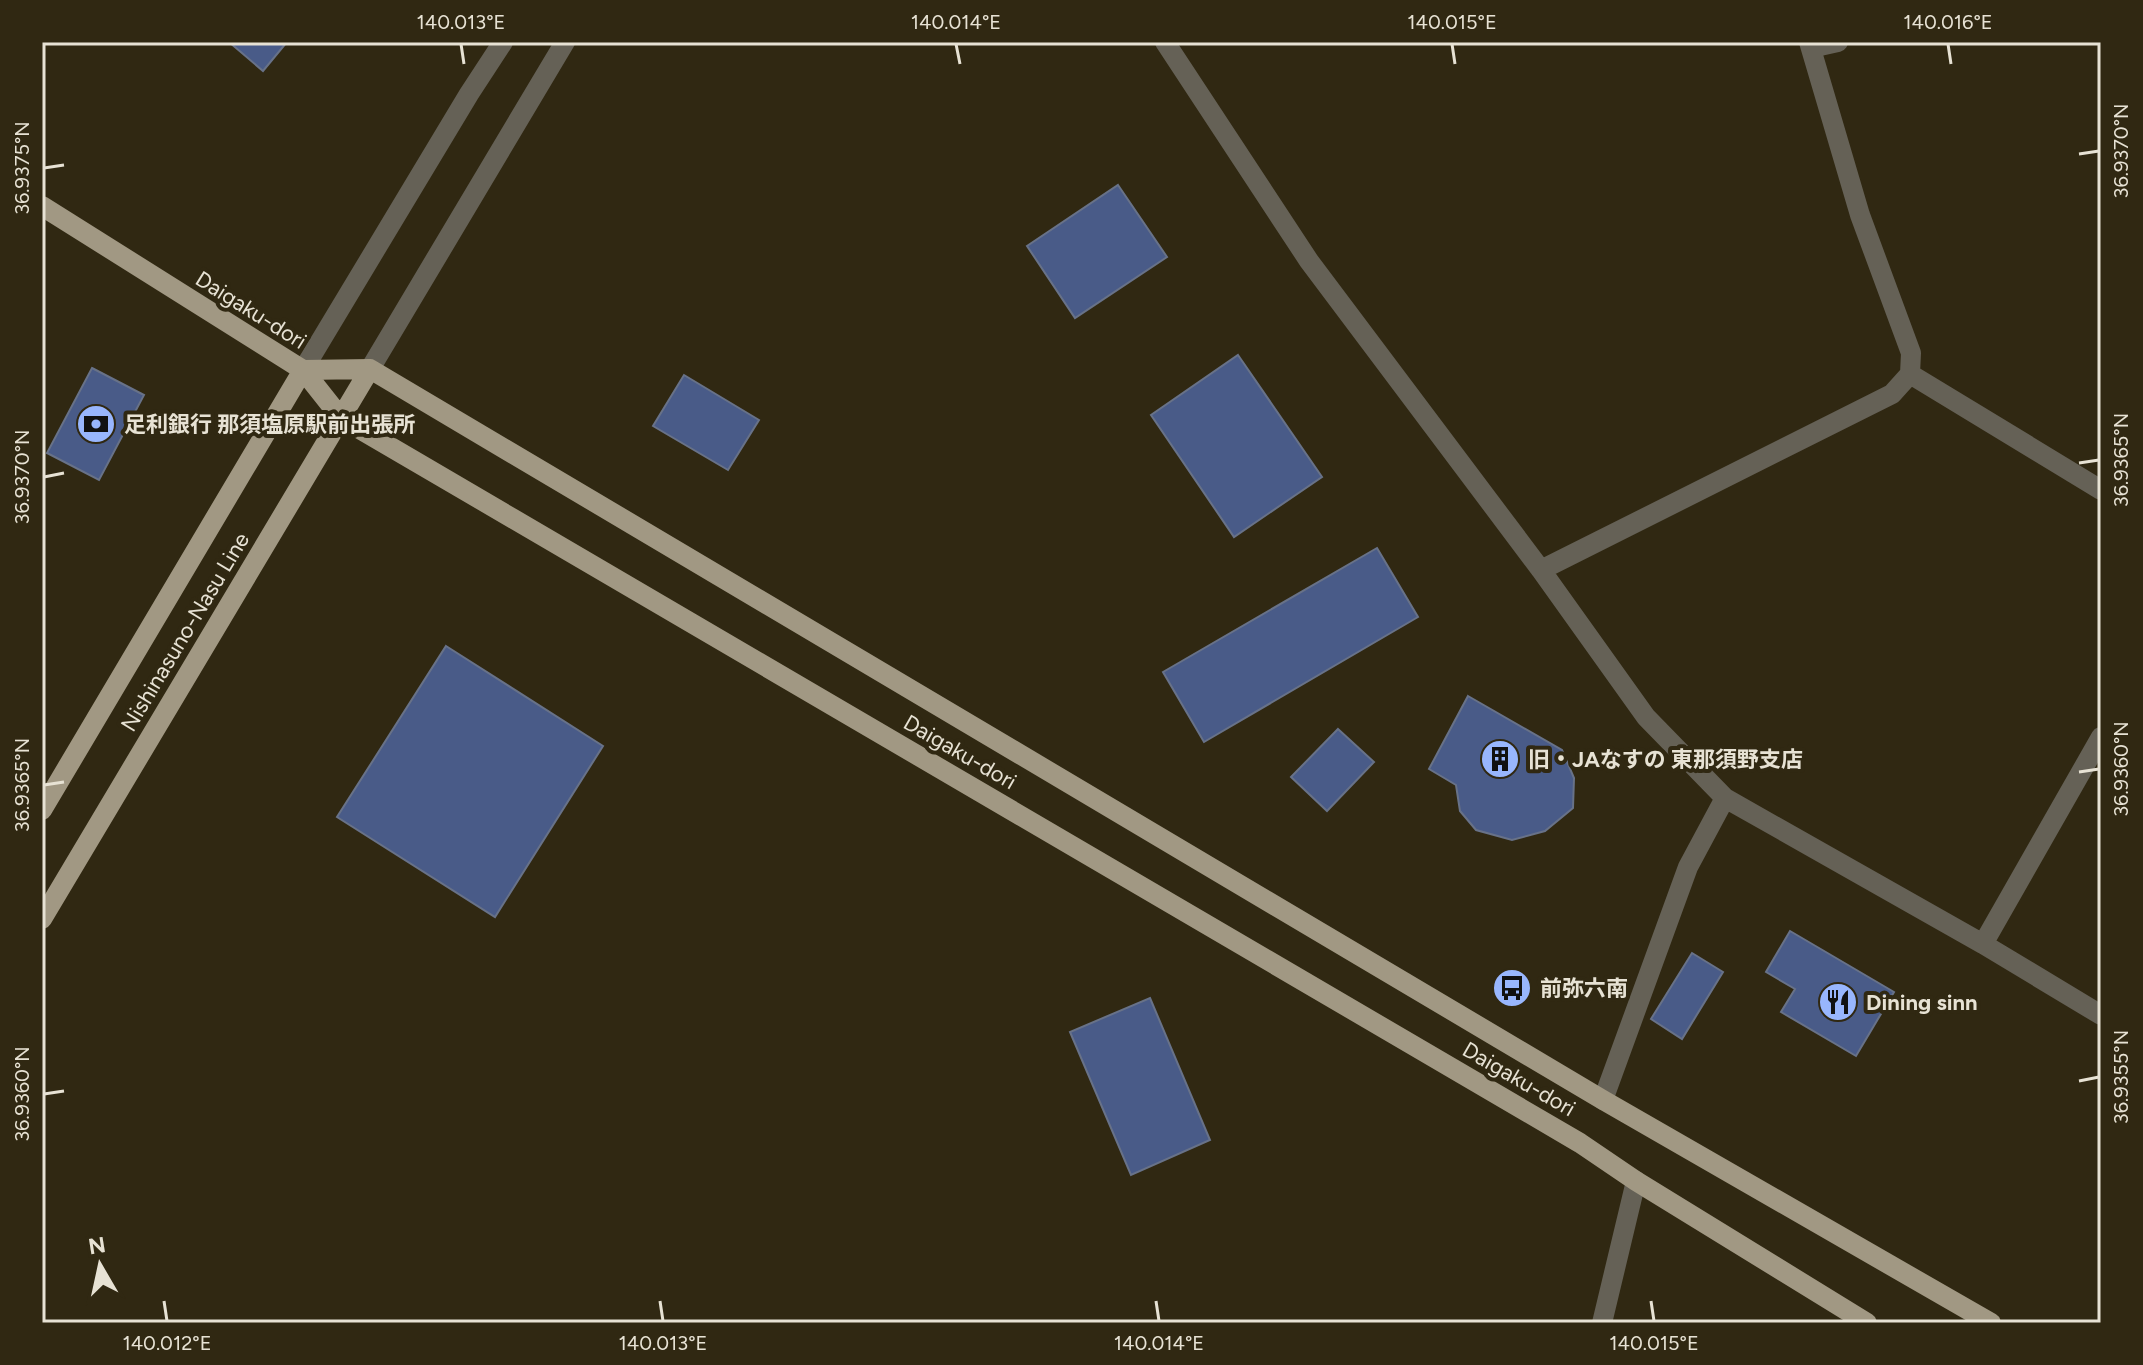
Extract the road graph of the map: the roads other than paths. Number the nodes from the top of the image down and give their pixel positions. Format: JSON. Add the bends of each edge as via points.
{"nodes":[{"id":1,"x":503,"y":42,"type":"edge"},
{"id":2,"x":565,"y":42,"type":"edge"},
{"id":3,"x":1165,"y":42,"type":"edge"},
{"id":4,"x":1838,"y":42,"type":"edge"},
{"id":5,"x":1810,"y":45,"type":"edge"},
{"id":6,"x":42,"y":206,"type":"edge"},
{"id":7,"x":370,"y":369,"type":"junction"},
{"id":8,"x":303,"y":370,"type":"junction"},
{"id":9,"x":1910,"y":374,"type":"junction"},
{"id":10,"x":341,"y":418,"type":"junction"},
{"id":11,"x":2101,"y":490,"type":"edge"},
{"id":12,"x":1541,"y":570,"type":"junction"},
{"id":13,"x":2101,"y":737,"type":"edge"},
{"id":14,"x":1725,"y":798,"type":"junction"},
{"id":15,"x":42,"y":810,"type":"edge"},
{"id":16,"x":42,"y":919,"type":"edge"},
{"id":17,"x":1983,"y":944,"type":"junction"},
{"id":18,"x":2101,"y":1015,"type":"edge"},
{"id":19,"x":1603,"y":1100,"type":"junction"},
{"id":20,"x":1636,"y":1181,"type":"junction"},
{"id":21,"x":1602,"y":1323,"type":"edge"},
{"id":22,"x":1867,"y":1323,"type":"edge"},
{"id":23,"x":1991,"y":1323,"type":"edge"}],
"edges":[{"from":1,"to":8,"type":"street"},
{"from":2,"to":7,"type":"street"},
{"from":3,"to":12,"type":"street","via":[[1309,261]]},
{"from":4,"to":5,"type":"street"},
{"from":5,"to":9,"type":"street","via":[[1860,215],[1911,353]]},
{"from":6,"to":8,"type":"main road","name":"Daigaku-dori"},
{"from":7,"to":8,"type":"main road"},
{"from":7,"to":10,"type":"main road","name":"Nishinasuno-Nasu Line"},
{"from":7,"to":19,"type":"main road","name":"Daigaku-dori"},
{"from":8,"to":10,"type":"main road","name":"Daigaku-dori"},
{"from":8,"to":15,"type":"main road","name":"Nishinasuno-Nasu Line"},
{"from":9,"to":11,"type":"street"},
{"from":9,"to":12,"type":"street","via":[[1892,394]]},
{"from":10,"to":16,"type":"main road","name":"Nishinasuno-Nasu Line"},
{"from":10,"to":20,"type":"main road","name":"Daigaku-dori","via":[[1580,1143]]},
{"from":12,"to":14,"type":"street","via":[[1646,717]]},
{"from":13,"to":17,"type":"street"},
{"from":14,"to":17,"type":"street"},
{"from":14,"to":19,"type":"street","via":[[1688,867]]},
{"from":17,"to":18,"type":"street"},
{"from":19,"to":23,"type":"main road","name":"Daigaku-dori"},
{"from":20,"to":21,"type":"street"},
{"from":20,"to":22,"type":"main road","name":"Daigaku-dori"}]}
